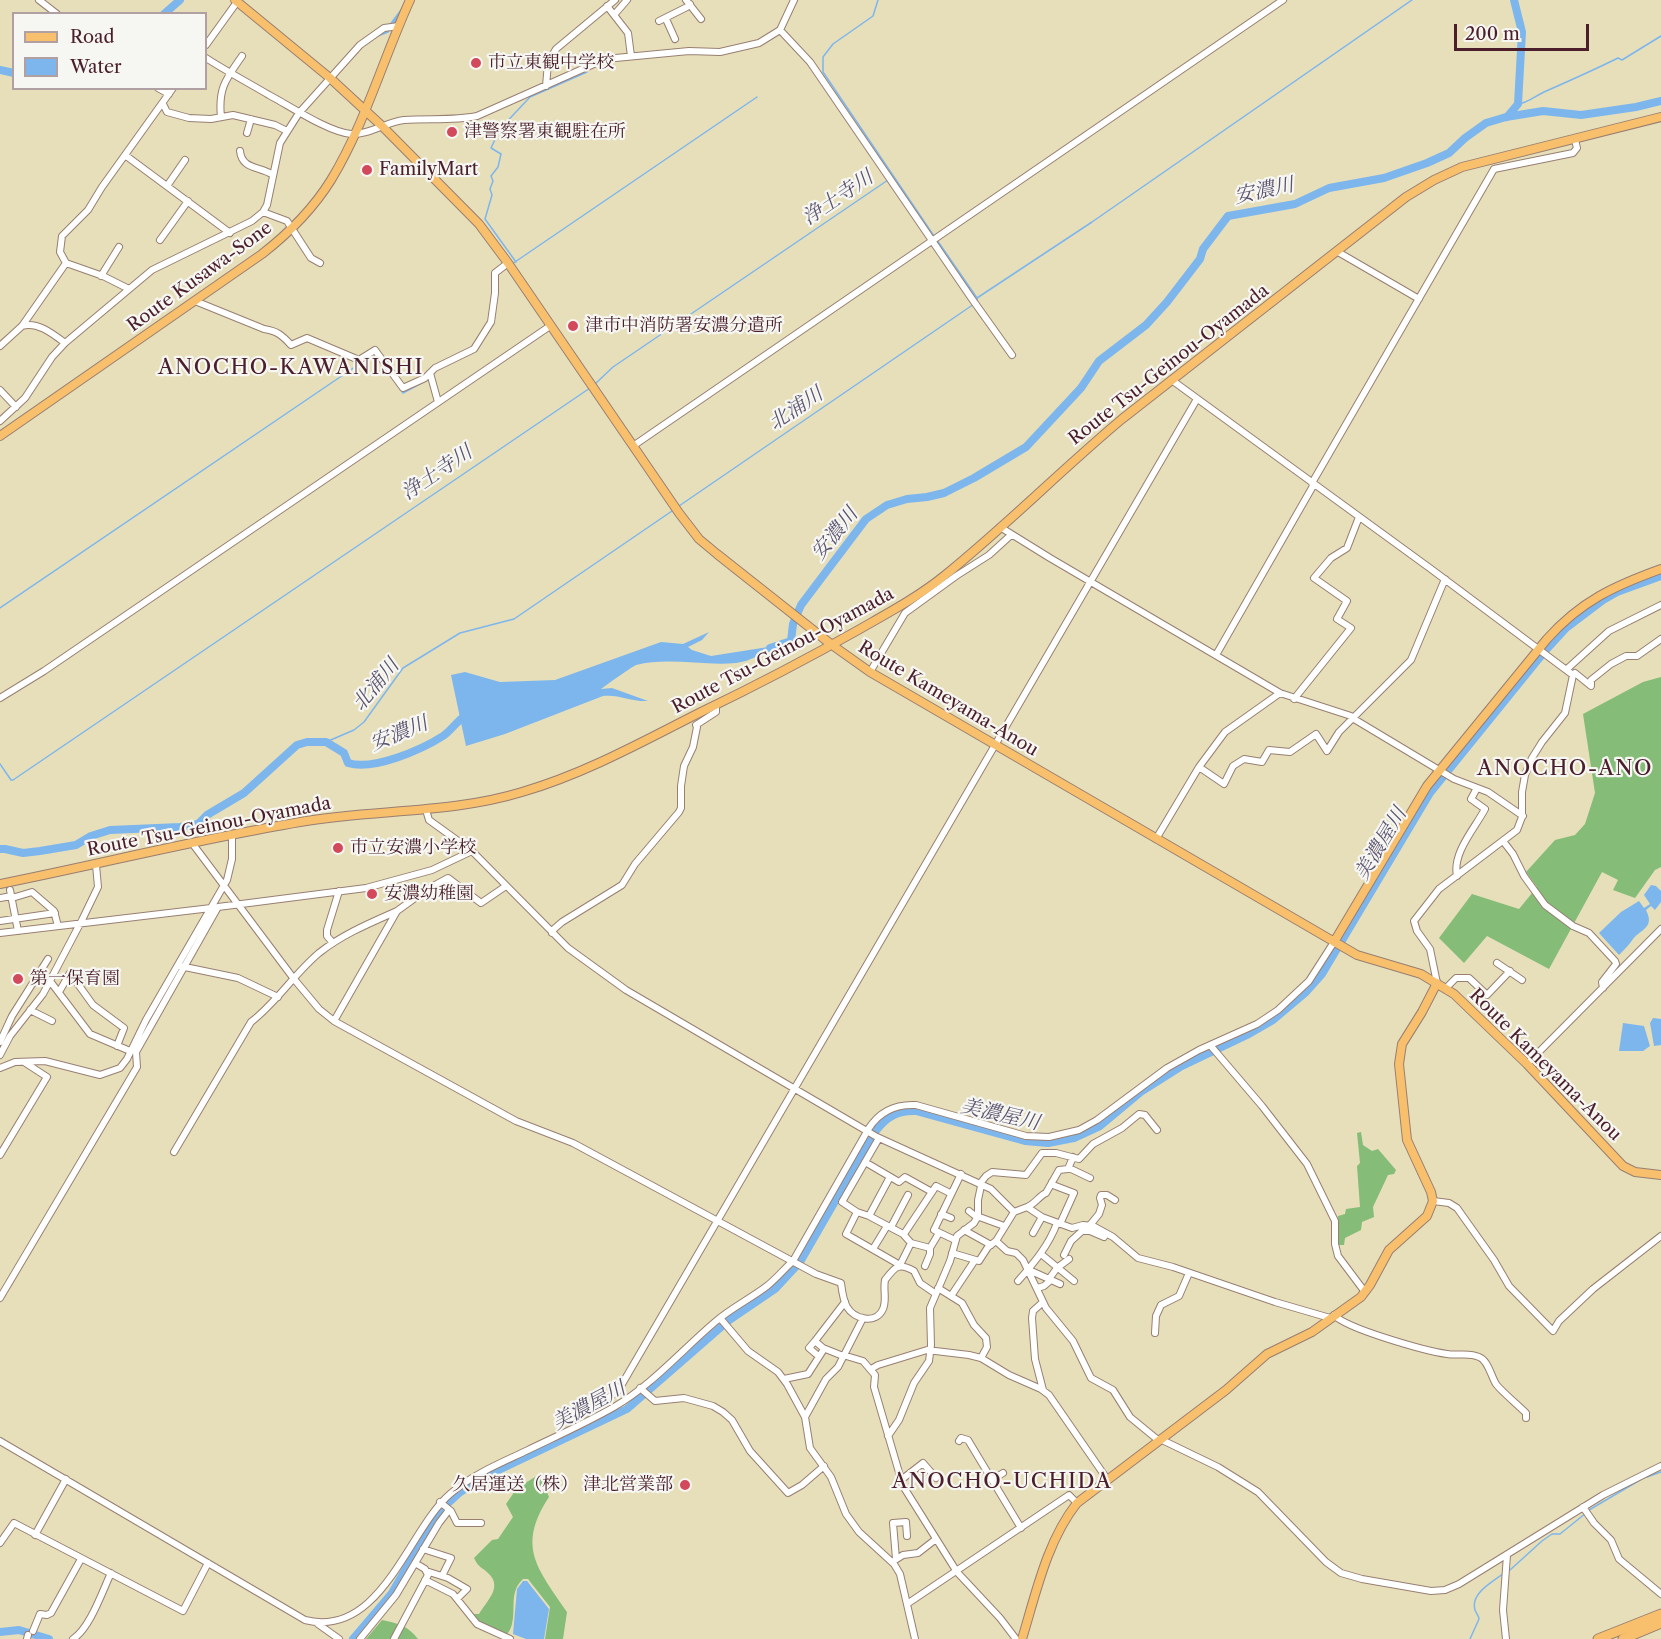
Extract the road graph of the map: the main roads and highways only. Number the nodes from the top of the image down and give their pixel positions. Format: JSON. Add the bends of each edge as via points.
{"nodes":[{"id":1,"x":411,"y":0,"type":"edge"},
{"id":2,"x":237,"y":1,"type":"edge"},
{"id":3,"x":366,"y":110,"type":"junction"},
{"id":4,"x":1661,"y":117,"type":"edge"},
{"id":5,"x":0,"y":436,"type":"edge"},
{"id":6,"x":1661,"y":569,"type":"edge"},
{"id":7,"x":832,"y":645,"type":"junction"},
{"id":8,"x":0,"y":884,"type":"edge"},
{"id":9,"x":1335,"y":943,"type":"junction"},
{"id":10,"x":1437,"y":983,"type":"junction"},
{"id":11,"x":1661,"y":1175,"type":"edge"},
{"id":12,"x":1661,"y":1609,"type":"edge"},
{"id":13,"x":1661,"y":1614,"type":"edge"},
{"id":14,"x":1661,"y":1623,"type":"edge"},
{"id":15,"x":1614,"y":1633,"type":"junction"},
{"id":16,"x":1022,"y":1639,"type":"edge"},
{"id":17,"x":1598,"y":1639,"type":"edge"},
{"id":18,"x":1623,"y":1639,"type":"edge"}],
"edges":[{"from":1,"to":3,"type":"main road","name":"Route Kusawa-Sone"},
{"from":2,"to":3,"type":"main road","name":"Route Kameyama-Anou"},
{"from":3,"to":5,"type":"main road","name":"Route Kusawa-Sone","via":[[329,182],[292,229],[262,254]]},
{"from":3,"to":7,"type":"main road","name":"Route Kameyama-Anou","via":[[479,224],[699,539]]},
{"from":4,"to":7,"type":"main road","name":"Route Tsu-Geinou-Oyamada","via":[[1462,167],[1406,197],[1076,457],[942,577],[896,609]]},
{"from":6,"to":9,"type":"main road","via":[[1592,599],[1564,621],[1417,801]]},
{"from":7,"to":8,"type":"main road","name":"Route Tsu-Geinou-Oyamada","via":[[559,780],[522,793],[426,810],[301,821]]},
{"from":7,"to":9,"type":"main road","name":"Route Kameyama-Anou","via":[[870,672]]},
{"from":9,"to":10,"type":"main road","name":"Route Kameyama-Anou","via":[[1363,958],[1409,970]]},
{"from":10,"to":11,"type":"main road","name":"Route Kameyama-Anou","via":[[1467,1005],[1527,1064],[1623,1166],[1635,1172]]},
{"from":10,"to":16,"type":"main road","via":[[1402,1044],[1398,1069],[1407,1140],[1430,1188],[1429,1214],[1387,1253],[1365,1292],[1312,1332],[1267,1354],[1226,1390],[1077,1503],[1057,1536]]},
{"from":12,"to":15,"type":"highway"},
{"from":13,"to":15,"type":"highway"},
{"from":14,"to":18,"type":"highway"},
{"from":15,"to":17,"type":"highway"}]}
